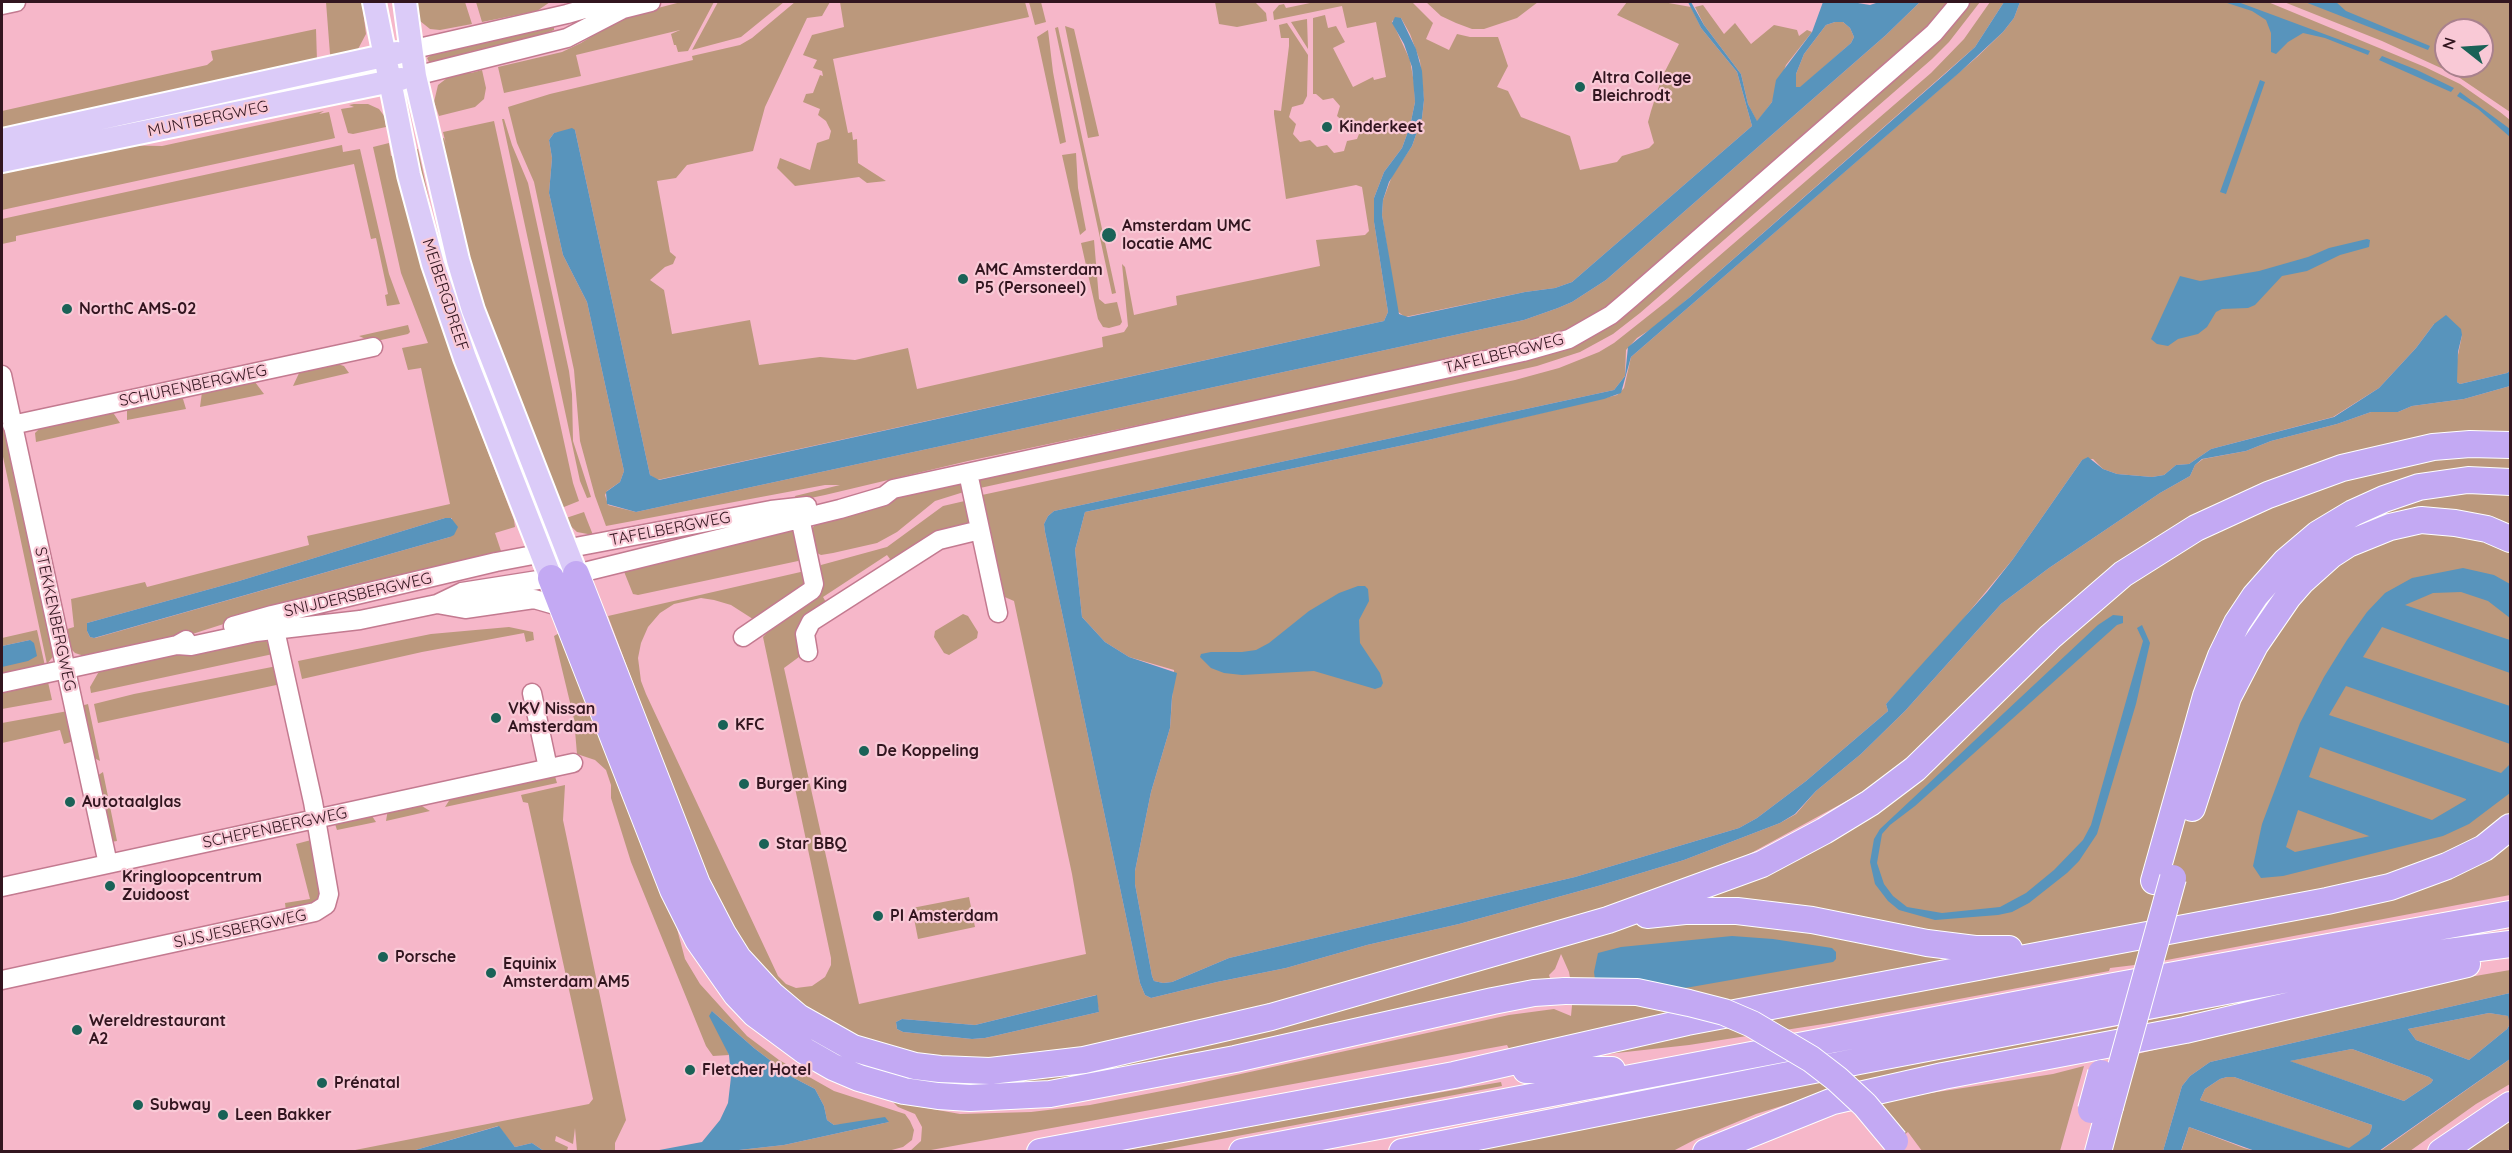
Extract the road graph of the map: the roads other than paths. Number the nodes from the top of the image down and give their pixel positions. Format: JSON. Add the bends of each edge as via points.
{"nodes":[{"id":1,"x":16,"y":2,"type":"edge"},
{"id":2,"x":374,"y":2,"type":"edge"},
{"id":3,"x":405,"y":2,"type":"edge"},
{"id":4,"x":608,"y":2,"type":"edge"},
{"id":5,"x":651,"y":2,"type":"edge"},
{"id":6,"x":1960,"y":2,"type":"edge"},
{"id":7,"x":2,"y":5,"type":"edge"},
{"id":8,"x":574,"y":7,"type":"edge"},
{"id":9,"x":578,"y":34,"type":"junction"},
{"id":10,"x":410,"y":50,"type":"junction"},
{"id":11,"x":384,"y":56,"type":"junction"},
{"id":12,"x":415,"y":76,"type":"junction"},
{"id":13,"x":388,"y":82,"type":"junction"},
{"id":14,"x":2,"y":140,"type":"edge"},
{"id":15,"x":2,"y":161,"type":"edge"},
{"id":16,"x":373,"y":347,"type":"dead end"},
{"id":17,"x":2,"y":375,"type":"edge"},
{"id":18,"x":12,"y":425,"type":"junction"},
{"id":19,"x":2511,"y":445,"type":"edge"},
{"id":20,"x":968,"y":473,"type":"junction"},
{"id":21,"x":2511,"y":482,"type":"edge"},
{"id":22,"x":800,"y":513,"type":"junction"},
{"id":23,"x":980,"y":530,"type":"junction"},
{"id":24,"x":2511,"y":539,"type":"edge"},
{"id":25,"x":567,"y":550,"type":"junction"},
{"id":26,"x":542,"y":554,"type":"junction"},
{"id":27,"x":576,"y":574,"type":"junction"},
{"id":28,"x":551,"y":578,"type":"junction"},
{"id":29,"x":437,"y":604,"type":"junction"},
{"id":30,"x":562,"y":606,"type":"junction"},
{"id":31,"x":998,"y":613,"type":"dead end"},
{"id":32,"x":274,"y":622,"type":"junction"},
{"id":33,"x":743,"y":637,"type":"dead end"},
{"id":34,"x":808,"y":652,"type":"dead end"},
{"id":35,"x":66,"y":669,"type":"junction"},
{"id":36,"x":2,"y":684,"type":"edge"},
{"id":37,"x":532,"y":693,"type":"dead end"},
{"id":38,"x":573,"y":763,"type":"dead end"},
{"id":39,"x":548,"y":768,"type":"junction"},
{"id":40,"x":316,"y":819,"type":"junction"},
{"id":41,"x":2511,"y":827,"type":"edge"},
{"id":42,"x":108,"y":864,"type":"junction"},
{"id":43,"x":2164,"y":880,"type":"junction"},
{"id":44,"x":2,"y":887,"type":"edge"},
{"id":45,"x":2511,"y":914,"type":"edge"},
{"id":46,"x":1608,"y":920,"type":"junction"},
{"id":47,"x":2511,"y":944,"type":"edge"},
{"id":48,"x":2060,"y":950,"type":"junction"},
{"id":49,"x":2511,"y":954,"type":"edge"},
{"id":50,"x":2,"y":980,"type":"edge"},
{"id":51,"x":1665,"y":1071,"type":"junction"},
{"id":52,"x":1454,"y":1075,"type":"junction"},
{"id":53,"x":2511,"y":1105,"type":"edge"},
{"id":54,"x":2101,"y":1109,"type":"junction"},
{"id":55,"x":1899,"y":1146,"type":"edge"},
{"id":56,"x":1040,"y":1152,"type":"edge"},
{"id":57,"x":1242,"y":1152,"type":"edge"},
{"id":58,"x":1402,"y":1152,"type":"edge"},
{"id":59,"x":1706,"y":1152,"type":"edge"},
{"id":60,"x":2080,"y":1152,"type":"edge"},
{"id":61,"x":2098,"y":1152,"type":"edge"},
{"id":62,"x":2441,"y":1152,"type":"edge"}],
"edges":[{"from":1,"to":7,"type":"street"},
{"from":2,"to":11,"type":"main road","name":"MEIBERGDREEF"},
{"from":3,"to":10,"type":"main road","name":"MEIBERGDREEF"},
{"from":4,"to":8,"type":"street"},
{"from":5,"to":9,"type":"street","via":[[623,9]]},
{"from":6,"to":20,"type":"street","name":"TAFELBERGWEG","via":[[1935,33],[1640,291],[1611,315],[1569,339]]},
{"from":8,"to":9,"type":"street"},
{"from":8,"to":10,"type":"street"},
{"from":9,"to":12,"type":"street"},
{"from":10,"to":11,"type":"main road","name":"MUNTBERGWEG"},
{"from":10,"to":12,"type":"main road","name":"MEIBERGDREEF"},
{"from":11,"to":13,"type":"main road","name":"MEIBERGDREEF"},
{"from":11,"to":14,"type":"main road","name":"MUNTBERGWEG"},
{"from":12,"to":13,"type":"main road","name":"MUNTBERGWEG"},
{"from":12,"to":25,"type":"main road","name":"MEIBERGDREEF","via":[[447,222],[473,310]]},
{"from":13,"to":15,"type":"main road","name":"MUNTBERGWEG"},
{"from":13,"to":26,"type":"main road","name":"MEIBERGDREEF","via":[[434,264],[465,358]]},
{"from":16,"to":18,"type":"street","name":"SCHURENBERGWEG"},
{"from":17,"to":18,"type":"street","name":"STEKKENBERGWEG"},
{"from":18,"to":35,"type":"street","name":"STEKKENBERGWEG"},
{"from":19,"to":46,"type":"highway","via":[[2433,447],[2342,468],[2268,495],[2196,528],[2123,574],[2050,637],[1915,769],[1870,803],[1762,864]]},
{"from":20,"to":22,"type":"street","name":"TAFELBERGWEG","via":[[893,489],[884,496],[840,509]]},
{"from":20,"to":23,"type":"street"},
{"from":21,"to":43,"type":"highway","via":[[2468,480],[2419,487],[2353,513],[2318,534],[2285,562],[2255,596],[2237,623],[2205,696]]},
{"from":22,"to":25,"type":"street","name":"TAFELBERGWEG","via":[[771,510]]},
{"from":22,"to":27,"type":"street","name":"TAFELBERGWEG"},
{"from":22,"to":33,"type":"street","via":[[812,590]]},
{"from":23,"to":31,"type":"street"},
{"from":23,"to":34,"type":"street","via":[[939,540],[811,621],[805,634]]},
{"from":24,"to":43,"type":"highway","via":[[2455,522],[2421,520],[2390,526],[2340,549],[2302,581],[2272,618],[2228,697]]},
{"from":25,"to":26,"type":"street","name":"TAFELBERGWEG"},
{"from":25,"to":27,"type":"main road","name":"MEIBERGDREEF"},
{"from":26,"to":28,"type":"main road","name":"MEIBERGDREEF"},
{"from":26,"to":32,"type":"street","name":"SNIJDERSBERGWEG","via":[[496,562]]},
{"from":27,"to":28,"type":"street","name":"TAFELBERGWEG"},
{"from":27,"to":46,"type":"highway","via":[[697,884],[723,934],[738,958],[798,1017],[869,1054],[915,1066],[965,1071],[1084,1060],[1272,1017]]},
{"from":28,"to":29,"type":"street","name":"SNIJDERSBERGWEG","via":[[462,592]]},
{"from":28,"to":30,"type":"highway"},
{"from":29,"to":30,"type":"street","name":"SNIJDERSBERGWEG","via":[[465,609],[534,599]]},
{"from":29,"to":32,"type":"street","name":"SNIJDERSBERGWEG","via":[[340,624]]},
{"from":30,"to":55,"type":"highway","bridge":true,"via":[[673,890],[698,940],[755,1014],[806,1051],[859,1078],[938,1096],[1050,1094],[1224,1061],[1492,1000],[1565,991],[1637,992],[1724,1012],[1752,1024],[1837,1079]]},
{"from":32,"to":35,"type":"street","name":"SNIJDERSBERGWEG","via":[[191,646],[177,645]]},
{"from":32,"to":40,"type":"street","name":"SIJSJESBERGWEG"},
{"from":35,"to":36,"type":"street","name":"SNIJDERSBERGWEG"},
{"from":35,"to":42,"type":"street","name":"STEKKENBERGWEG"},
{"from":37,"to":39,"type":"street"},
{"from":38,"to":39,"type":"street","name":"SCHEPENBERGWEG"},
{"from":39,"to":40,"type":"street","name":"SCHEPENBERGWEG"},
{"from":40,"to":42,"type":"street","name":"SCHEPENBERGWEG"},
{"from":40,"to":50,"type":"street","name":"SIJSJESBERGWEG","via":[[330,894],[319,910]]},
{"from":41,"to":48,"type":"highway","via":[[2484,848],[2390,887]]},
{"from":42,"to":44,"type":"street","name":"SCHEPENBERGWEG"},
{"from":43,"to":54,"type":"highway","bridge":true},
{"from":45,"to":51,"type":"highway"},
{"from":46,"to":48,"type":"highway","via":[[1685,911],[1737,911],[1975,949]]},
{"from":47,"to":58,"type":"highway","via":[[2394,959]]},
{"from":48,"to":52,"type":"highway","via":[[1687,1022]]},
{"from":49,"to":59,"type":"highway","via":[[2185,1030],[1833,1101]]},
{"from":51,"to":52,"type":"highway","via":[[1542,1069]]},
{"from":51,"to":57,"type":"highway"},
{"from":52,"to":56,"type":"highway"},
{"from":53,"to":62,"type":"highway"},
{"from":54,"to":60,"type":"highway"},
{"from":54,"to":61,"type":"highway"}]}
